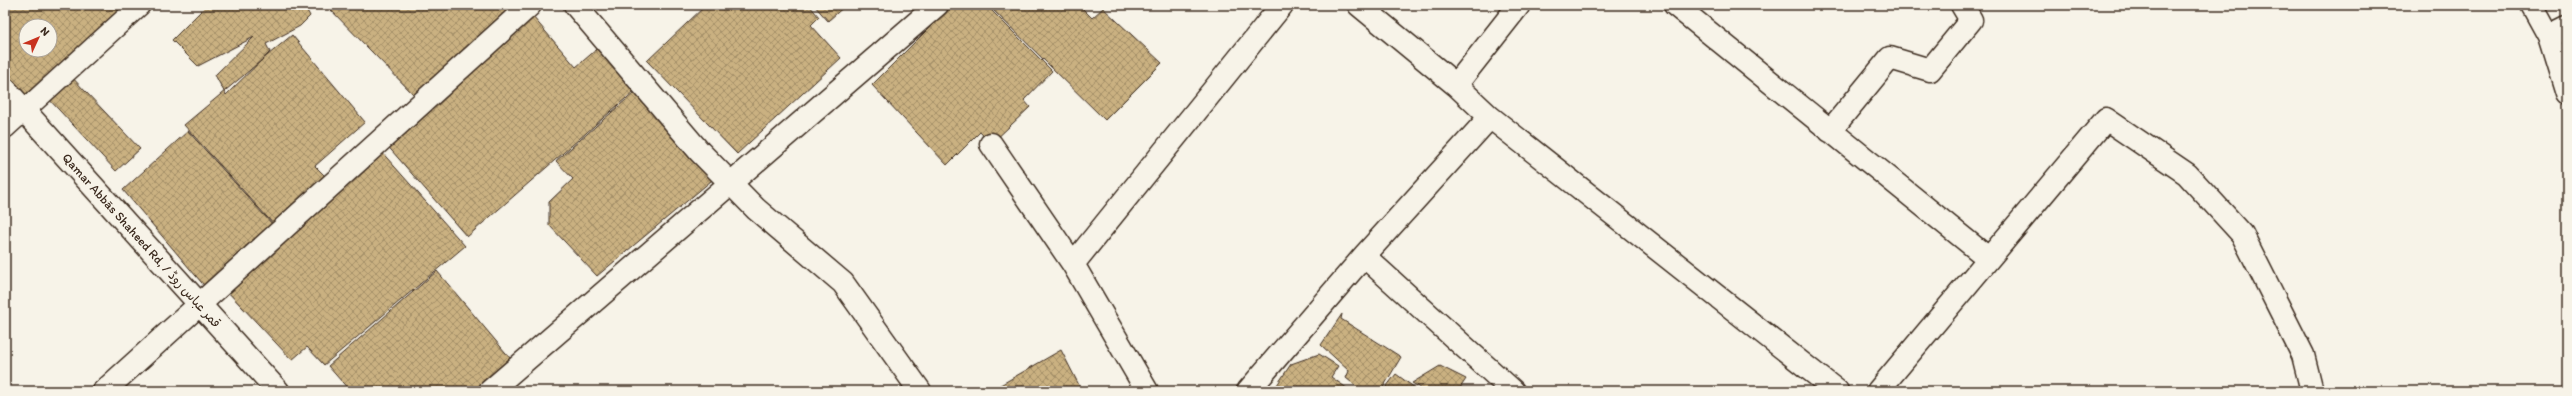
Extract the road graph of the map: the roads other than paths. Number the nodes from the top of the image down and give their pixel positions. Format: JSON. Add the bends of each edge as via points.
{"nodes":[{"id":1,"x":140,"y":5,"type":"edge"},
{"id":2,"x":530,"y":5,"type":"edge"},
{"id":3,"x":575,"y":5,"type":"edge"},
{"id":4,"x":937,"y":5,"type":"edge"},
{"id":5,"x":1282,"y":5,"type":"edge"},
{"id":6,"x":1359,"y":5,"type":"edge"},
{"id":7,"x":1520,"y":5,"type":"edge"},
{"id":8,"x":1675,"y":5,"type":"edge"},
{"id":9,"x":1962,"y":5,"type":"edge"},
{"id":10,"x":2532,"y":5,"type":"edge"},
{"id":11,"x":2558,"y":32,"type":"edge"},
{"id":12,"x":1456,"y":84,"type":"junction"},
{"id":13,"x":5,"y":89,"type":"edge"},
{"id":14,"x":2567,"y":94,"type":"edge"},
{"id":15,"x":25,"y":110,"type":"junction"},
{"id":16,"x":1490,"y":117,"type":"junction"},
{"id":17,"x":5,"y":128,"type":"edge"},
{"id":18,"x":1830,"y":131,"type":"junction"},
{"id":19,"x":991,"y":144,"type":"dead end"},
{"id":20,"x":730,"y":182,"type":"junction"},
{"id":21,"x":1364,"y":256,"type":"junction"},
{"id":22,"x":1988,"y":258,"type":"junction"},
{"id":23,"x":1073,"y":264,"type":"junction"},
{"id":24,"x":200,"y":304,"type":"junction"},
{"id":25,"x":1506,"y":389,"type":"edge"},
{"id":26,"x":104,"y":391,"type":"edge"},
{"id":27,"x":278,"y":391,"type":"edge"},
{"id":28,"x":490,"y":391,"type":"edge"},
{"id":29,"x":920,"y":391,"type":"edge"},
{"id":30,"x":1147,"y":391,"type":"edge"},
{"id":31,"x":1248,"y":391,"type":"edge"},
{"id":32,"x":1837,"y":391,"type":"edge"},
{"id":33,"x":1878,"y":391,"type":"edge"},
{"id":34,"x":2312,"y":391,"type":"edge"}],
"edges":[{"from":1,"to":15,"type":"lane"},
{"from":2,"to":24,"type":"street"},
{"from":3,"to":20,"type":"street","via":[[699,151]]},
{"from":4,"to":20,"type":"street"},
{"from":5,"to":23,"type":"street"},
{"from":6,"to":12,"type":"street"},
{"from":7,"to":12,"type":"street"},
{"from":8,"to":18,"type":"street"},
{"from":9,"to":18,"type":"street","via":[[1971,20],[1930,70],[1890,58]]},
{"from":10,"to":11,"type":"street"},
{"from":11,"to":14,"type":"street"},
{"from":12,"to":16,"type":"street"},
{"from":13,"to":15,"type":"street","name":"Qamar Abbās Shaheed Rd, / قمر عباس روڈ"},
{"from":15,"to":17,"type":"lane"},
{"from":15,"to":24,"type":"street","name":"Qamar Abbās Shaheed Rd, / قمر عباس روڈ"},
{"from":16,"to":21,"type":"street"},
{"from":16,"to":32,"type":"street"},
{"from":18,"to":22,"type":"street"},
{"from":19,"to":23,"type":"street"},
{"from":20,"to":28,"type":"street"},
{"from":20,"to":29,"type":"street","via":[[756,209],[843,283]]},
{"from":21,"to":25,"type":"street"},
{"from":21,"to":31,"type":"street"},
{"from":22,"to":33,"type":"street"},
{"from":22,"to":34,"type":"street","via":[[2106,119],[2187,174],[2242,234],[2303,355]]},
{"from":23,"to":30,"type":"street"},
{"from":24,"to":26,"type":"street"},
{"from":24,"to":27,"type":"street","name":"Qamar Abbās Shaheed Rd, / قمر عباس روڈ"}]}
